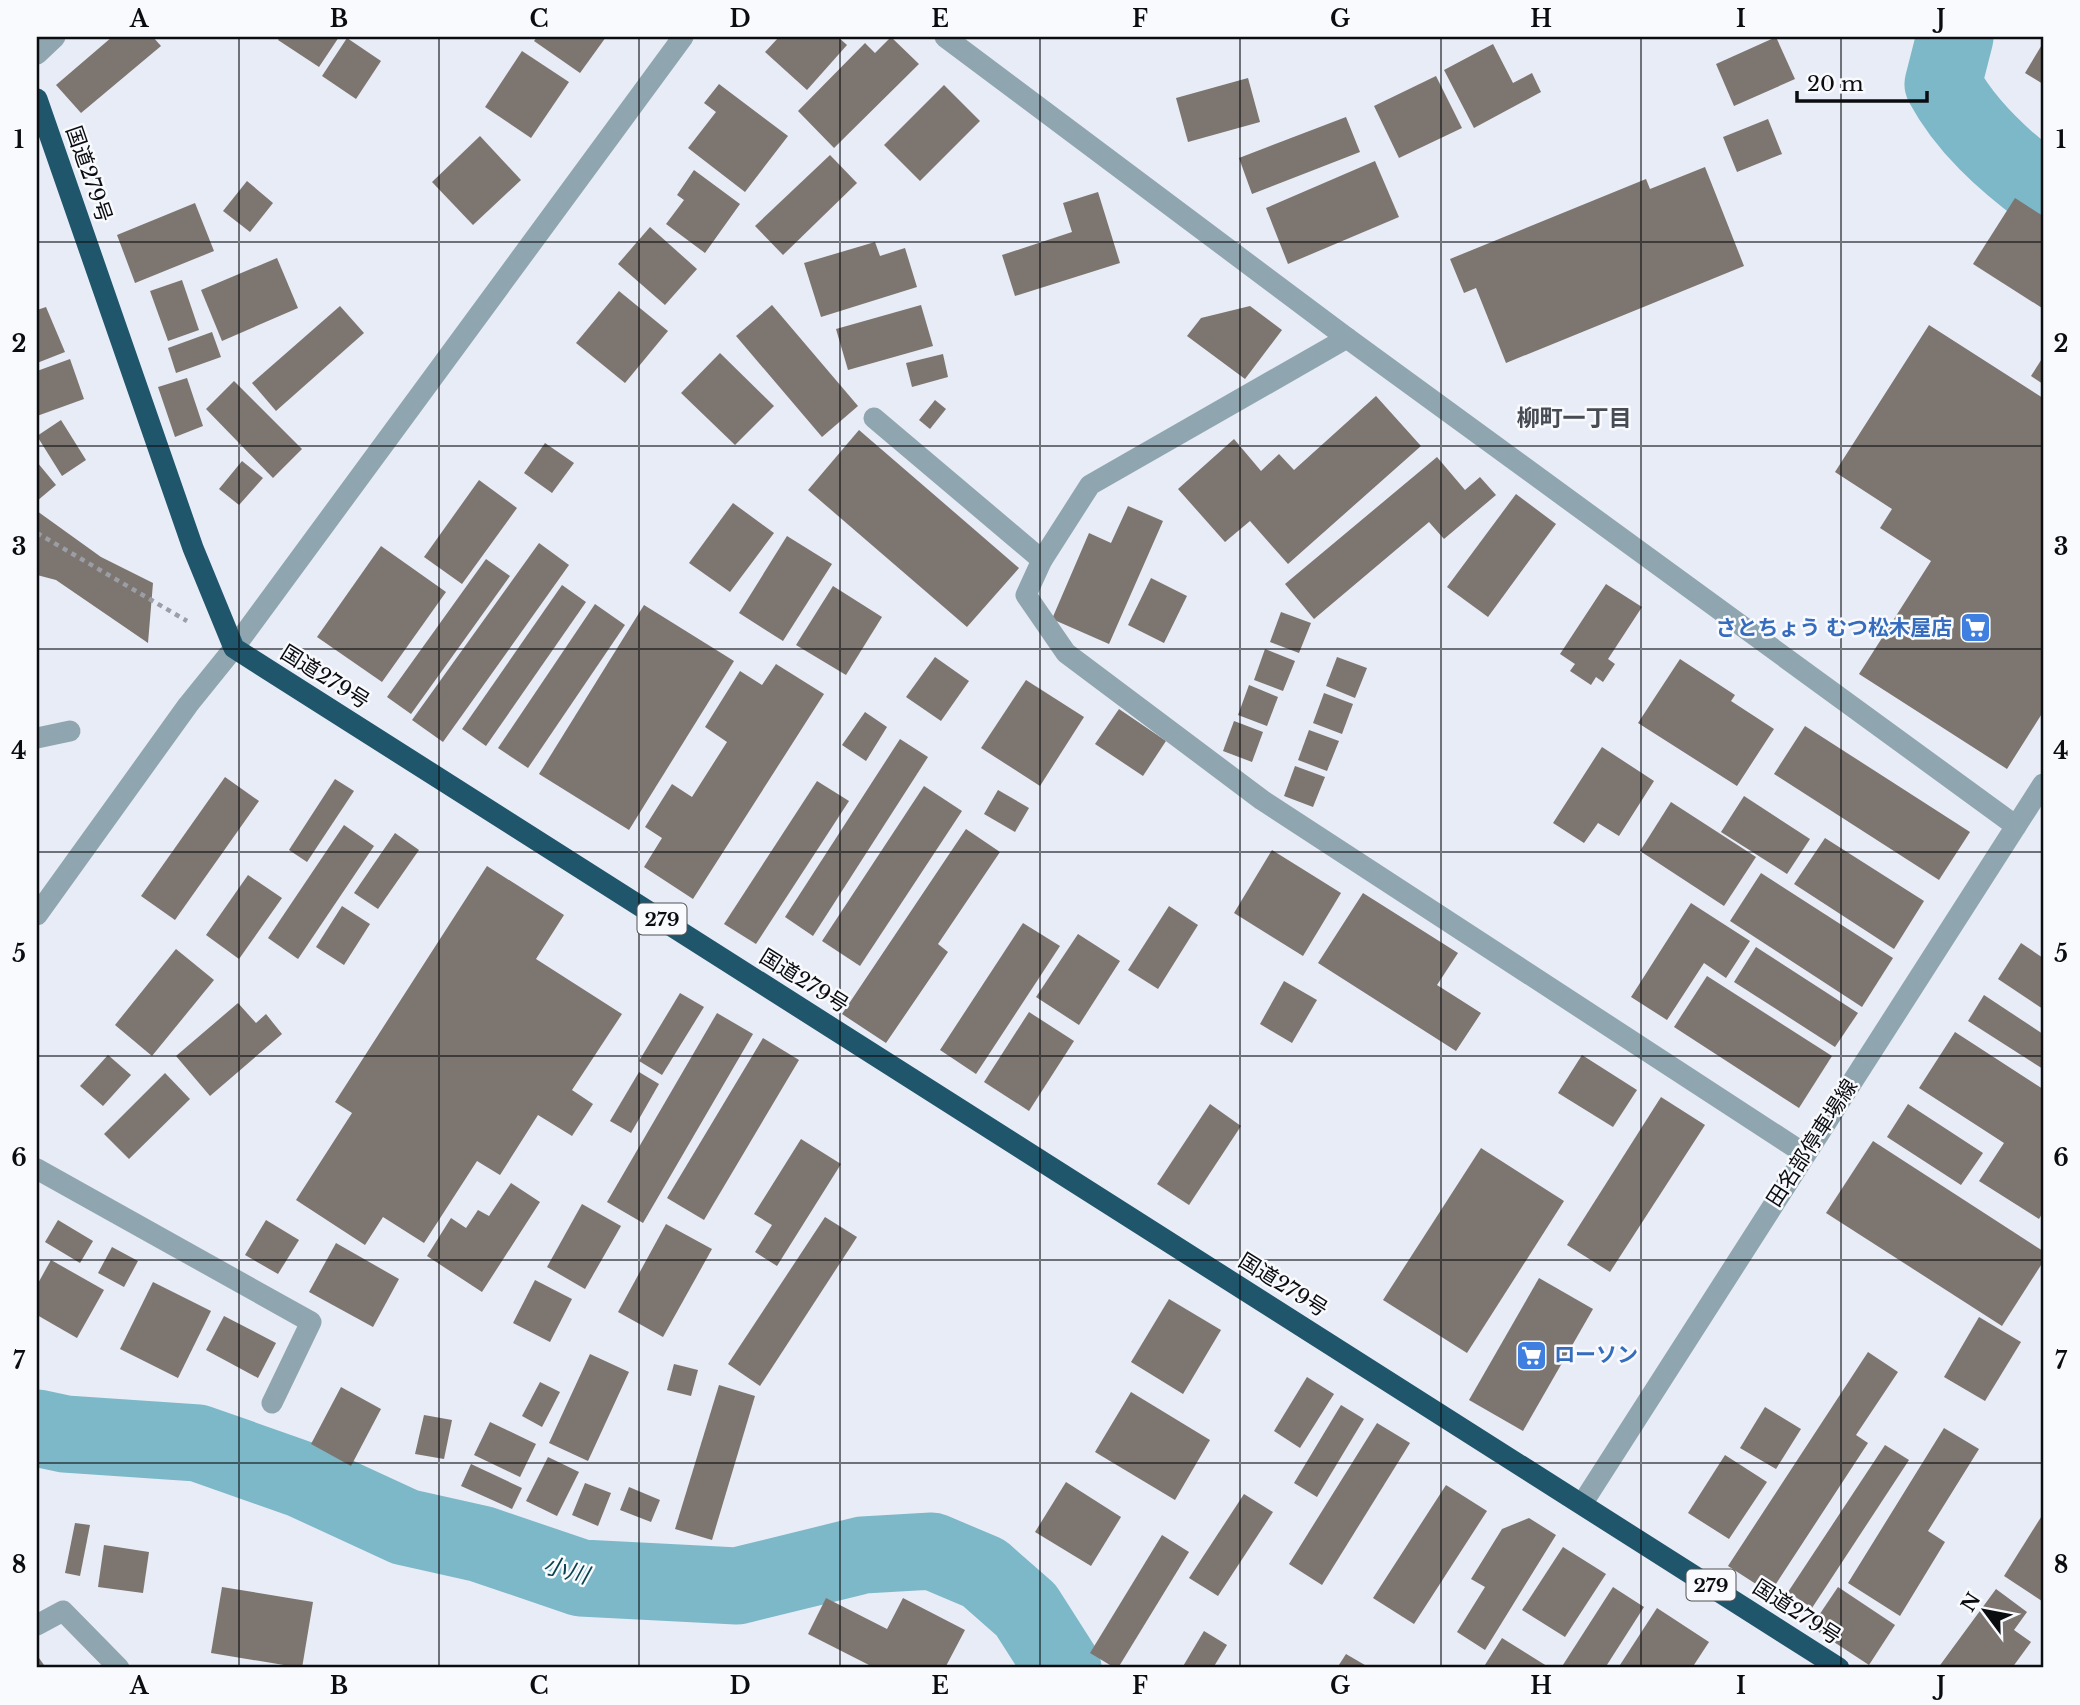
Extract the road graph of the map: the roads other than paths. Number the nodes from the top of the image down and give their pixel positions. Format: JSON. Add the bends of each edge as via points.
{"nodes":[{"id":1,"x":55,"y":37,"type":"edge"},
{"id":2,"x":683,"y":37,"type":"edge"},
{"id":3,"x":945,"y":37,"type":"edge"},
{"id":4,"x":37,"y":54,"type":"edge"},
{"id":5,"x":37,"y":99,"type":"edge"},
{"id":6,"x":1347,"y":338,"type":"junction"},
{"id":7,"x":874,"y":418,"type":"dead end"},
{"id":8,"x":1042,"y":560,"type":"junction"},
{"id":9,"x":234,"y":648,"type":"junction"},
{"id":10,"x":70,"y":731,"type":"dead end"},
{"id":11,"x":37,"y":738,"type":"edge"},
{"id":12,"x":2043,"y":784,"type":"edge"},
{"id":13,"x":2016,"y":826,"type":"junction"},
{"id":14,"x":37,"y":915,"type":"edge"},
{"id":15,"x":1805,"y":1154,"type":"junction"},
{"id":16,"x":37,"y":1169,"type":"edge"},
{"id":17,"x":272,"y":1403,"type":"dead end"},
{"id":18,"x":1582,"y":1503,"type":"junction"},
{"id":19,"x":37,"y":1625,"type":"edge"},
{"id":20,"x":119,"y":1668,"type":"edge"},
{"id":21,"x":1839,"y":1668,"type":"edge"}],
"edges":[{"from":1,"to":4,"type":"street"},
{"from":2,"to":9,"type":"street"},
{"from":3,"to":6,"type":"street"},
{"from":5,"to":9,"type":"highway","name":"国道279号","via":[[192,548]]},
{"from":6,"to":8,"type":"street","via":[[1090,485]]},
{"from":6,"to":13,"type":"street"},
{"from":7,"to":8,"type":"street"},
{"from":8,"to":15,"type":"street","via":[[1026,595],[1066,653],[1262,800]]},
{"from":9,"to":14,"type":"street"},
{"from":9,"to":18,"type":"highway","name":"国道279号","number":"279"},
{"from":10,"to":11,"type":"street"},
{"from":12,"to":13,"type":"street","name":"田名部停車場線"},
{"from":13,"to":15,"type":"street","name":"田名部停車場線"},
{"from":15,"to":18,"type":"street","name":"田名部停車場線"},
{"from":16,"to":17,"type":"street","via":[[311,1322]]},
{"from":18,"to":21,"type":"highway","name":"国道279号","number":"279"},
{"from":19,"to":20,"type":"street","via":[[63,1611]]}]}
